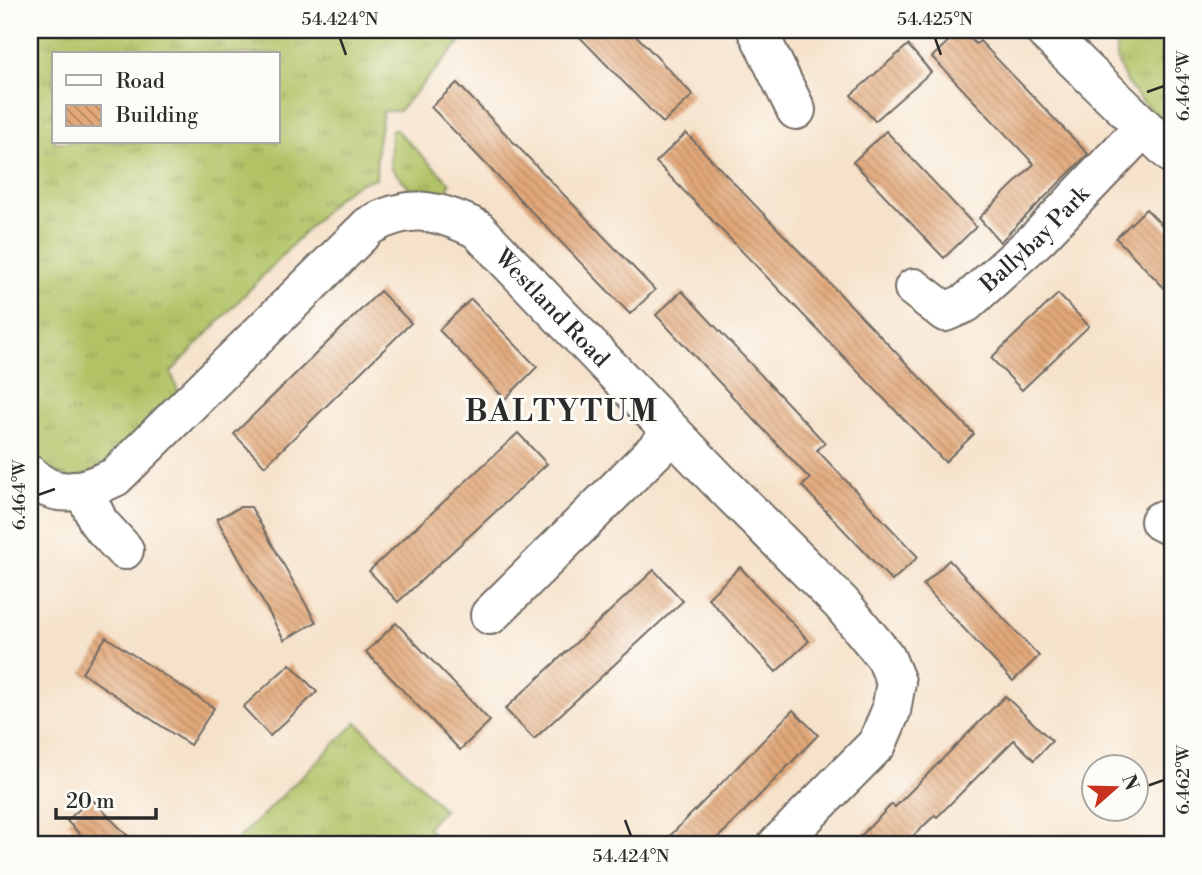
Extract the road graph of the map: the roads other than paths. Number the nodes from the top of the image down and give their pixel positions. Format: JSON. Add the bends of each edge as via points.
{"nodes":[{"id":1,"x":757,"y":30,"type":"edge"},
{"id":2,"x":1064,"y":36,"type":"edge"},
{"id":3,"x":796,"y":110,"type":"dead end"},
{"id":4,"x":1143,"y":128,"type":"junction"},
{"id":5,"x":1172,"y":154,"type":"edge"},
{"id":6,"x":914,"y":288,"type":"dead end"},
{"id":7,"x":673,"y":433,"type":"junction"},
{"id":8,"x":30,"y":475,"type":"edge"},
{"id":9,"x":85,"y":491,"type":"junction"},
{"id":10,"x":124,"y":550,"type":"dead end"},
{"id":11,"x":490,"y":615,"type":"dead end"},
{"id":12,"x":777,"y":845,"type":"edge"}],
"edges":[{"from":1,"to":3,"type":"street"},
{"from":2,"to":4,"type":"street"},
{"from":4,"to":5,"type":"street"},
{"from":4,"to":6,"type":"street","name":"Ballybay Park","via":[[1039,237],[966,303],[945,312]]},
{"from":7,"to":9,"type":"street","name":"Westland Road","via":[[477,229],[443,212],[418,211],[383,218],[369,226],[115,477]]},
{"from":7,"to":11,"type":"street"},
{"from":7,"to":12,"type":"street","name":"Westland Road","via":[[841,603],[886,658],[896,682],[891,711],[877,744]]},
{"from":8,"to":9,"type":"street","name":"Westland Road","via":[[38,484],[61,493]]},
{"from":9,"to":10,"type":"street","via":[[99,523]]}]}
